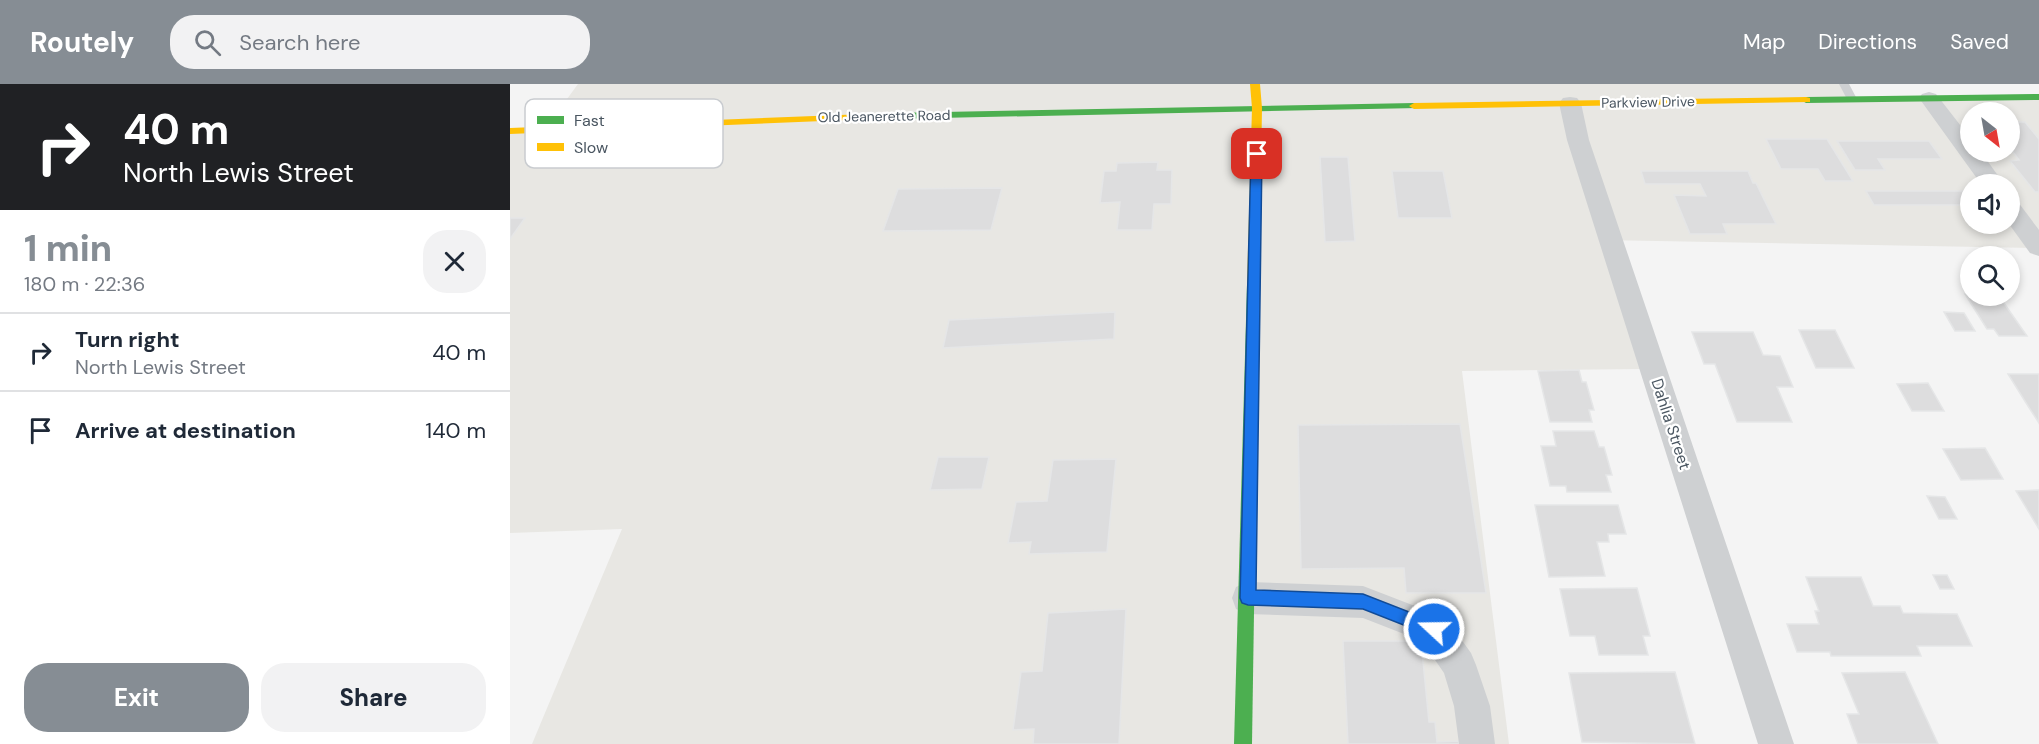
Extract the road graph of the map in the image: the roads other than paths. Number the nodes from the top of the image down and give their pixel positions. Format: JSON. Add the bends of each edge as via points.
{"nodes":[{"id":1,"x":1255,"y":84,"type":"edge"},
{"id":2,"x":1844,"y":84,"type":"edge"},
{"id":3,"x":1355,"y":93,"type":"dead end"},
{"id":4,"x":2039,"y":97,"type":"edge"},
{"id":5,"x":1929,"y":98,"type":"junction"},
{"id":6,"x":1852,"y":99,"type":"junction"},
{"id":7,"x":1570,"y":104,"type":"junction"},
{"id":8,"x":1395,"y":106,"type":"junction"},
{"id":9,"x":1257,"y":108,"type":"junction"},
{"id":10,"x":723,"y":121,"type":"edge"},
{"id":11,"x":525,"y":129,"type":"edge"},
{"id":12,"x":510,"y":130,"type":"edge"},
{"id":13,"x":1986,"y":174,"type":"edge"},
{"id":14,"x":2020,"y":221,"type":"edge"},
{"id":15,"x":2039,"y":247,"type":"edge"},
{"id":16,"x":1248,"y":598,"type":"junction"},
{"id":17,"x":1243,"y":744,"type":"edge"},
{"id":18,"x":1477,"y":744,"type":"edge"},
{"id":19,"x":1776,"y":744,"type":"edge"}],
"edges":[{"from":1,"to":9,"type":"main road"},
{"from":2,"to":6,"type":"lane"},
{"from":3,"to":8,"type":"main road"},
{"from":4,"to":5,"type":"main road","name":"Parkview Drive"},
{"from":5,"to":6,"type":"main road","name":"Parkview Drive"},
{"from":5,"to":13,"type":"street"},
{"from":6,"to":7,"type":"main road","name":"Parkview Drive"},
{"from":7,"to":8,"type":"main road","name":"Parkview Drive"},
{"from":7,"to":19,"type":"street","name":"Dahlia Street","via":[[1582,152]]},
{"from":8,"to":9,"type":"main road","name":"Parkview Drive"},
{"from":9,"to":10,"type":"main road","name":"Old Jeanerette Road"},
{"from":9,"to":16,"type":"main road"},
{"from":11,"to":12,"type":"main road","name":"Old Jeanerette Road"},
{"from":14,"to":15,"type":"street"},
{"from":16,"to":17,"type":"main road"},
{"from":16,"to":18,"type":"street","via":[[1363,602],[1434,629],[1459,665],[1472,706]]}]}
